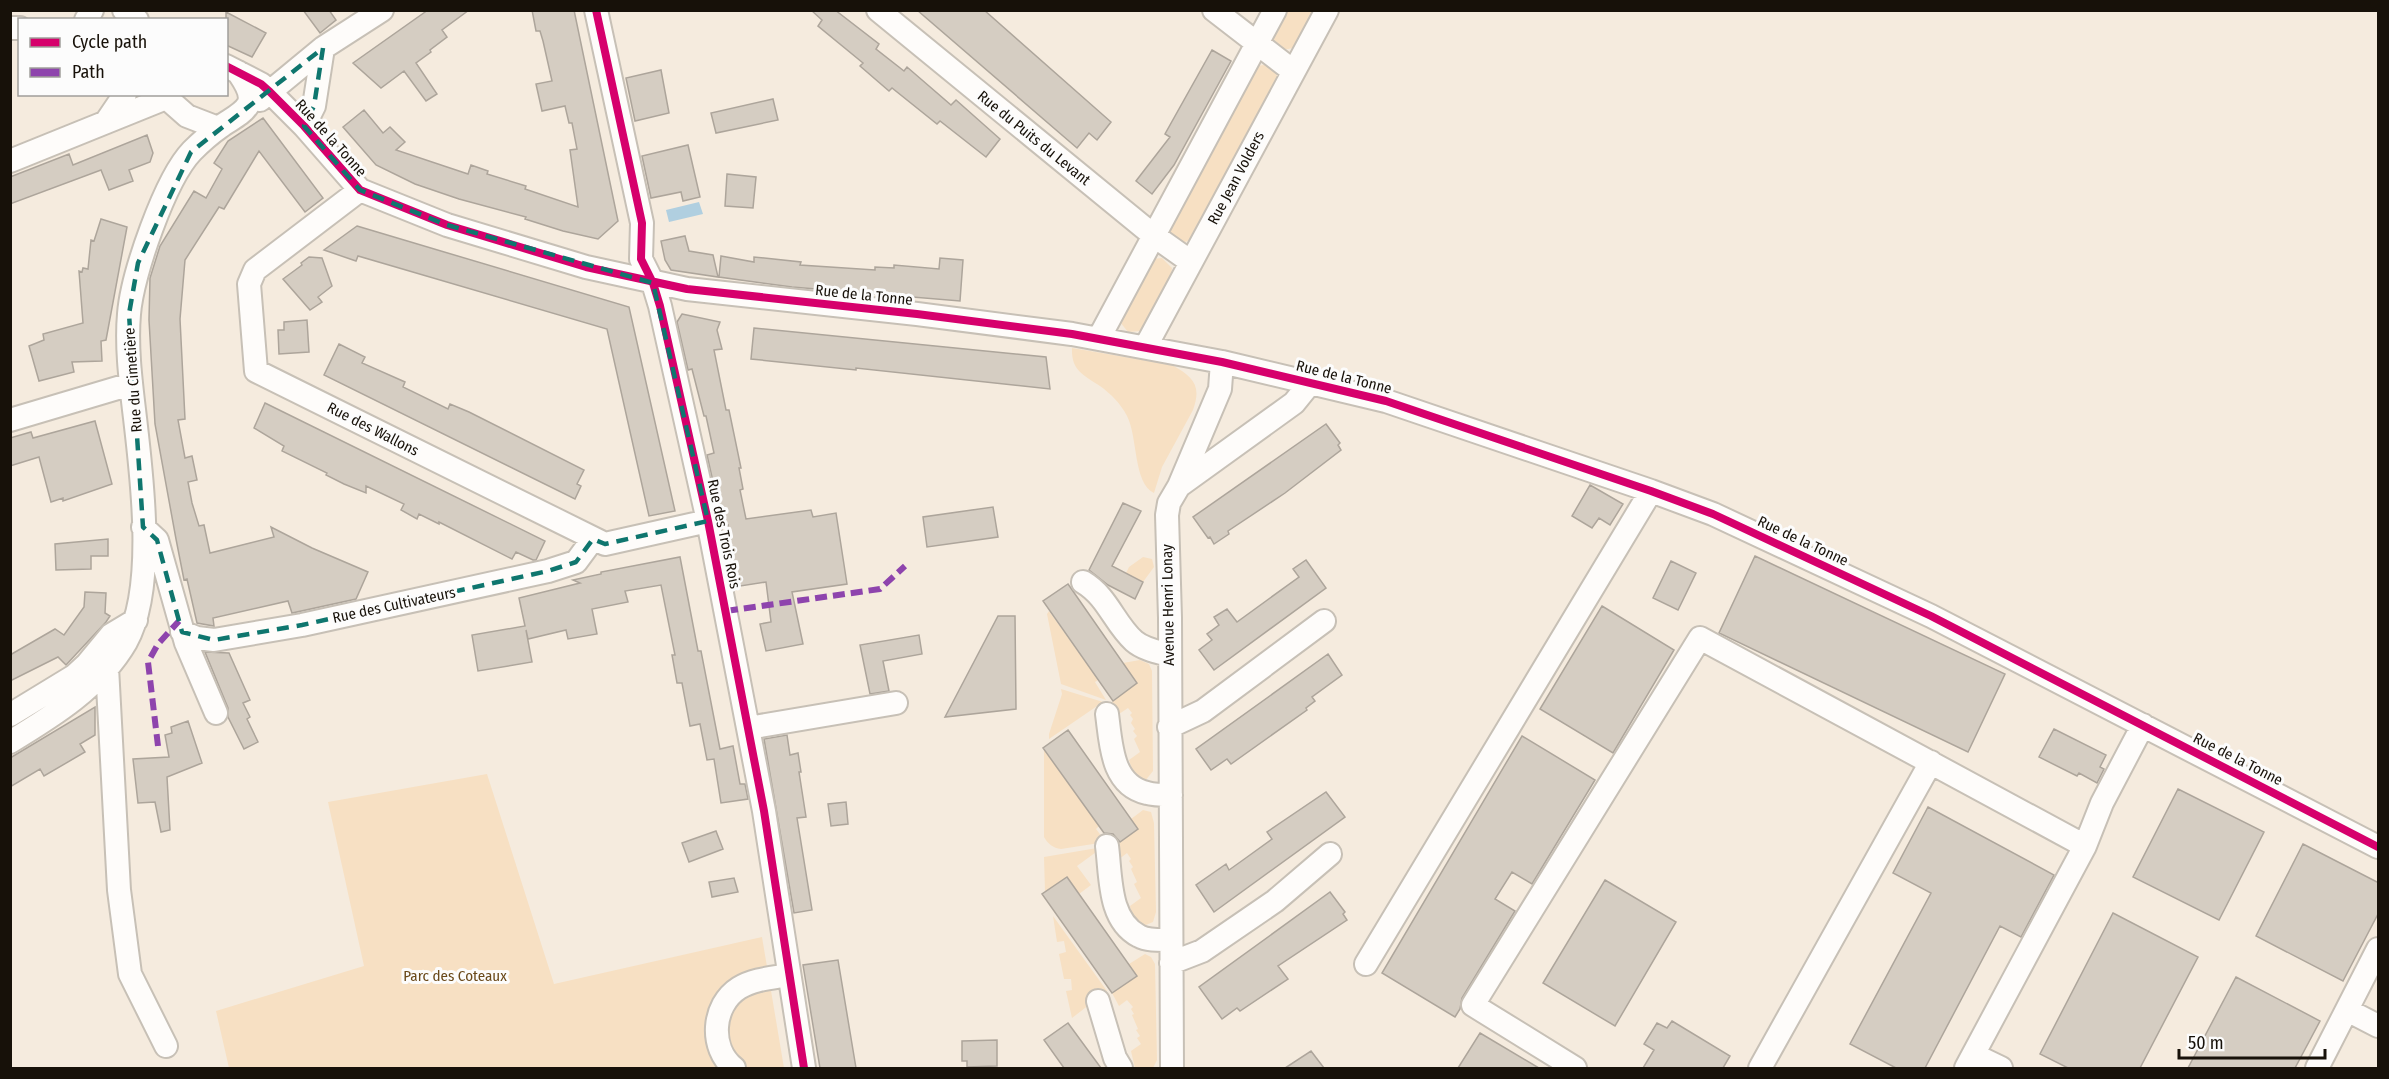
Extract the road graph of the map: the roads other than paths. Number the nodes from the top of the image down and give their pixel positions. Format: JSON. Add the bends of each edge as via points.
{"nodes":[{"id":1,"x":382,"y":10,"type":"edge"},
{"id":2,"x":596,"y":10,"type":"edge"},
{"id":3,"x":878,"y":10,"type":"edge"},
{"id":4,"x":1214,"y":10,"type":"edge"},
{"id":5,"x":1275,"y":10,"type":"edge"},
{"id":6,"x":1327,"y":10,"type":"edge"},
{"id":7,"x":1257,"y":44,"type":"junction"},
{"id":8,"x":323,"y":48,"type":"junction"},
{"id":9,"x":232,"y":69,"type":"edge"},
{"id":10,"x":1293,"y":71,"type":"junction"},
{"id":11,"x":270,"y":92,"type":"junction"},
{"id":12,"x":124,"y":96,"type":"edge"},
{"id":13,"x":164,"y":96,"type":"edge"},
{"id":14,"x":243,"y":112,"type":"junction"},
{"id":15,"x":187,"y":116,"type":"junction"},
{"id":16,"x":106,"y":122,"type":"junction"},
{"id":17,"x":304,"y":126,"type":"junction"},
{"id":18,"x":218,"y":128,"type":"junction"},
{"id":19,"x":191,"y":152,"type":"junction"},
{"id":20,"x":10,"y":161,"type":"edge"},
{"id":21,"x":360,"y":190,"type":"junction"},
{"id":22,"x":1153,"y":235,"type":"junction"},
{"id":23,"x":1191,"y":262,"type":"junction"},
{"id":24,"x":653,"y":283,"type":"junction"},
{"id":25,"x":1099,"y":338,"type":"junction"},
{"id":26,"x":1146,"y":346,"type":"junction"},
{"id":27,"x":1222,"y":362,"type":"junction"},
{"id":28,"x":1311,"y":382,"type":"junction"},
{"id":29,"x":131,"y":384,"type":"junction"},
{"id":30,"x":10,"y":420,"type":"edge"},
{"id":31,"x":1179,"y":486,"type":"junction"},
{"id":32,"x":1651,"y":491,"type":"junction"},
{"id":33,"x":708,"y":521,"type":"junction"},
{"id":34,"x":144,"y":527,"type":"junction"},
{"id":35,"x":593,"y":539,"type":"junction"},
{"id":36,"x":1083,"y":582,"type":"dead end"},
{"id":37,"x":136,"y":620,"type":"junction"},
{"id":38,"x":1324,"y":621,"type":"dead end"},
{"id":39,"x":182,"y":632,"type":"junction"},
{"id":40,"x":1169,"y":655,"type":"junction"},
{"id":41,"x":107,"y":667,"type":"junction"},
{"id":42,"x":896,"y":703,"type":"dead end"},
{"id":43,"x":216,"y":713,"type":"dead end"},
{"id":44,"x":1107,"y":714,"type":"dead end"},
{"id":45,"x":10,"y":715,"type":"edge"},
{"id":46,"x":2143,"y":725,"type":"junction"},
{"id":47,"x":1169,"y":727,"type":"junction"},
{"id":48,"x":748,"y":728,"type":"junction"},
{"id":49,"x":10,"y":742,"type":"edge"},
{"id":50,"x":1931,"y":762,"type":"junction"},
{"id":51,"x":1171,"y":795,"type":"junction"},
{"id":52,"x":1107,"y":846,"type":"dead end"},
{"id":53,"x":2085,"y":846,"type":"junction"},
{"id":54,"x":2379,"y":847,"type":"edge"},
{"id":55,"x":1330,"y":854,"type":"dead end"},
{"id":56,"x":2379,"y":949,"type":"edge"},
{"id":57,"x":1171,"y":952,"type":"junction"},
{"id":58,"x":1366,"y":964,"type":"dead end"},
{"id":59,"x":789,"y":975,"type":"junction"},
{"id":60,"x":1098,"y":1001,"type":"dead end"},
{"id":61,"x":2347,"y":1010,"type":"junction"},
{"id":62,"x":2379,"y":1026,"type":"edge"},
{"id":63,"x":166,"y":1046,"type":"dead end"},
{"id":64,"x":1970,"y":1062,"type":"edge"},
{"id":65,"x":734,"y":1068,"type":"edge"},
{"id":66,"x":804,"y":1068,"type":"edge"},
{"id":67,"x":1121,"y":1068,"type":"edge"},
{"id":68,"x":1172,"y":1068,"type":"edge"},
{"id":69,"x":1575,"y":1068,"type":"edge"},
{"id":70,"x":1760,"y":1068,"type":"edge"},
{"id":71,"x":2001,"y":1068,"type":"edge"},
{"id":72,"x":2317,"y":1068,"type":"edge"}],
"edges":[{"from":1,"to":8,"type":"street"},
{"from":2,"to":24,"type":"street","name":"Rue des Trois Rois","via":[[642,224],[641,259]]},
{"from":3,"to":22,"type":"street","name":"Rue du Puits du Levant"},
{"from":4,"to":7,"type":"street"},
{"from":5,"to":7,"type":"street"},
{"from":6,"to":10,"type":"street","name":"Rue Jean Volders"},
{"from":7,"to":10,"type":"street"},
{"from":7,"to":22,"type":"street"},
{"from":8,"to":11,"type":"street"},
{"from":8,"to":17,"type":"street","via":[[314,106]]},
{"from":9,"to":11,"type":"street","name":"Rue de la Tonne"},
{"from":9,"to":14,"type":"street","via":[[249,91],[249,103]]},
{"from":10,"to":23,"type":"street","name":"Rue Jean Volders"},
{"from":11,"to":14,"type":"street","name":"Rue du Cimetière"},
{"from":11,"to":17,"type":"street","name":"Rue de la Tonne"},
{"from":12,"to":16,"type":"street"},
{"from":13,"to":15,"type":"street"},
{"from":13,"to":16,"type":"street"},
{"from":14,"to":18,"type":"street","name":"Rue du Cimetière"},
{"from":15,"to":18,"type":"street"},
{"from":15,"to":19,"type":"street"},
{"from":16,"to":20,"type":"street"},
{"from":17,"to":21,"type":"street","name":"Rue de la Tonne"},
{"from":18,"to":19,"type":"street","name":"Rue du Cimetière"},
{"from":19,"to":29,"type":"street","name":"Rue du Cimetière","via":[[168,193],[138,263],[129,315]]},
{"from":21,"to":24,"type":"street","name":"Rue de la Tonne","via":[[447,225]]},
{"from":21,"to":35,"type":"street","name":"Rue des Wallons","via":[[255,270],[249,284],[256,371]]},
{"from":22,"to":23,"type":"street","name":"Rue du Puits du Levant"},
{"from":22,"to":25,"type":"street"},
{"from":23,"to":26,"type":"street","name":"Rue Jean Volders"},
{"from":24,"to":25,"type":"street","name":"Rue de la Tonne"},
{"from":24,"to":33,"type":"street","name":"Rue des Trois Rois"},
{"from":25,"to":26,"type":"street","name":"Rue de la Tonne"},
{"from":26,"to":27,"type":"street","name":"Rue de la Tonne"},
{"from":27,"to":28,"type":"street","name":"Rue de la Tonne"},
{"from":27,"to":31,"type":"street","name":"Avenue Henri Lonay","via":[[1220,389]]},
{"from":28,"to":31,"type":"street","via":[[1294,403]]},
{"from":28,"to":32,"type":"street","name":"Rue de la Tonne","via":[[1386,401]]},
{"from":29,"to":30,"type":"street"},
{"from":29,"to":34,"type":"street","name":"Rue du Cimetière"},
{"from":31,"to":40,"type":"street","name":"Avenue Henri Lonay","via":[[1167,515]]},
{"from":32,"to":46,"type":"street","name":"Rue de la Tonne","via":[[1713,514],[1931,616]]},
{"from":32,"to":58,"type":"street"},
{"from":33,"to":35,"type":"street","name":"Rue des Wallons","via":[[605,544]]},
{"from":33,"to":48,"type":"street","name":"Rue des Trois Rois"},
{"from":34,"to":37,"type":"street","name":"Rue du Cimetière","via":[[143,580]]},
{"from":34,"to":39,"type":"street","via":[[157,540]]},
{"from":35,"to":39,"type":"street","name":"Rue des Cultivateurs","via":[[576,562],[515,578],[302,625],[214,640]]},
{"from":36,"to":40,"type":"street","via":[[1095,589],[1134,641]]},
{"from":37,"to":41,"type":"street","name":"Rue du Cimetière","via":[[126,642]]},
{"from":37,"to":45,"type":"street","via":[[111,635],[74,676]]},
{"from":38,"to":47,"type":"street","via":[[1203,711]]},
{"from":39,"to":43,"type":"street"},
{"from":40,"to":47,"type":"street","name":"Avenue Henri Lonay"},
{"from":41,"to":49,"type":"street","name":"Rue du Cimetière","via":[[57,712]]},
{"from":41,"to":63,"type":"street","via":[[119,890],[130,974]]},
{"from":42,"to":48,"type":"street"},
{"from":44,"to":51,"type":"street","via":[[1115,766],[1124,779],[1146,793]]},
{"from":46,"to":53,"type":"street","via":[[2102,803]]},
{"from":46,"to":54,"type":"street","name":"Rue de la Tonne"},
{"from":47,"to":51,"type":"street","name":"Avenue Henri Lonay"},
{"from":48,"to":59,"type":"street","name":"Rue des Trois Rois"},
{"from":50,"to":53,"type":"street"},
{"from":50,"to":69,"type":"street","via":[[1700,638],[1473,1005]]},
{"from":50,"to":70,"type":"street"},
{"from":51,"to":57,"type":"street","name":"Avenue Henri Lonay"},
{"from":52,"to":57,"type":"street","via":[[1119,916],[1138,936]]},
{"from":53,"to":64,"type":"street"},
{"from":55,"to":57,"type":"street","via":[[1275,901],[1202,951]]},
{"from":56,"to":61,"type":"street"},
{"from":57,"to":68,"type":"street","name":"Avenue Henri Lonay"},
{"from":59,"to":65,"type":"street","via":[[755,981],[726,1000],[716,1030],[720,1049]]},
{"from":59,"to":66,"type":"street","name":"Rue des Trois Rois"},
{"from":60,"to":67,"type":"street"},
{"from":61,"to":62,"type":"street"},
{"from":61,"to":72,"type":"street"},
{"from":64,"to":71,"type":"street"}]}
